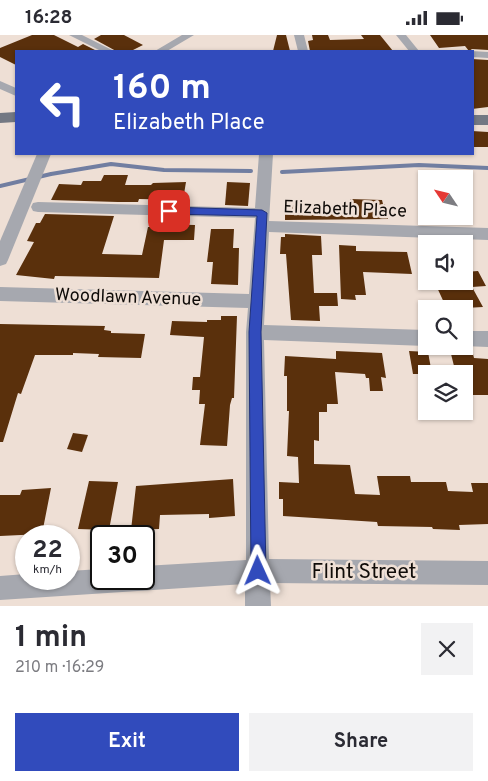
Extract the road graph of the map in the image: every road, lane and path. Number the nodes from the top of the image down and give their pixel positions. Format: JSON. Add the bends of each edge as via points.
{"nodes":[{"id":1,"x":74,"y":35,"type":"edge"},
{"id":2,"x":189,"y":35,"type":"edge"},
{"id":3,"x":299,"y":35,"type":"edge"},
{"id":4,"x":401,"y":35,"type":"edge"},
{"id":5,"x":107,"y":50,"type":"edge"},
{"id":6,"x":162,"y":50,"type":"edge"},
{"id":7,"x":303,"y":50,"type":"edge"},
{"id":8,"x":413,"y":50,"type":"edge"},
{"id":9,"x":474,"y":54,"type":"edge"},
{"id":10,"x":488,"y":55,"type":"edge"},
{"id":11,"x":0,"y":84,"type":"edge"},
{"id":12,"x":15,"y":92,"type":"edge"},
{"id":13,"x":15,"y":117,"type":"edge"},
{"id":14,"x":0,"y":118,"type":"edge"},
{"id":15,"x":474,"y":120,"type":"edge"},
{"id":16,"x":488,"y":120,"type":"edge"},
{"id":17,"x":44,"y":155,"type":"edge"},
{"id":18,"x":266,"y":155,"type":"edge"},
{"id":19,"x":38,"y":207,"type":"dead end"},
{"id":20,"x":262,"y":220,"type":"junction"},
{"id":21,"x":488,"y":234,"type":"edge"},
{"id":22,"x":0,"y":261,"type":"edge"},
{"id":23,"x":0,"y":294,"type":"edge"},
{"id":24,"x":256,"y":301,"type":"junction"},
{"id":25,"x":255,"y":332,"type":"junction"},
{"id":26,"x":418,"y":337,"type":"edge"},
{"id":27,"x":473,"y":339,"type":"edge"},
{"id":28,"x":488,"y":339,"type":"edge"},
{"id":29,"x":258,"y":571,"type":"junction"},
{"id":30,"x":488,"y":573,"type":"edge"},
{"id":31,"x":0,"y":588,"type":"edge"},
{"id":32,"x":258,"y":606,"type":"edge"}],
"edges":[{"from":1,"to":5,"type":"street"},
{"from":2,"to":6,"type":"street"},
{"from":3,"to":7,"type":"street"},
{"from":4,"to":8,"type":"street"},
{"from":9,"to":10,"type":"street"},
{"from":11,"to":12,"type":"street"},
{"from":13,"to":14,"type":"main road"},
{"from":15,"to":16,"type":"main road"},
{"from":17,"to":22,"type":"street"},
{"from":18,"to":20,"type":"street"},
{"from":19,"to":20,"type":"street","name":"Elizabeth Place"},
{"from":20,"to":21,"type":"street","name":"Elizabeth Place"},
{"from":20,"to":24,"type":"street"},
{"from":23,"to":24,"type":"street","name":"Woodlawn Avenue"},
{"from":24,"to":25,"type":"street"},
{"from":25,"to":26,"type":"street"},
{"from":25,"to":29,"type":"street"},
{"from":27,"to":28,"type":"street"},
{"from":29,"to":30,"type":"street","name":"Flint Street"},
{"from":29,"to":31,"type":"street","name":"Flint Street"},
{"from":29,"to":32,"type":"street"}]}
